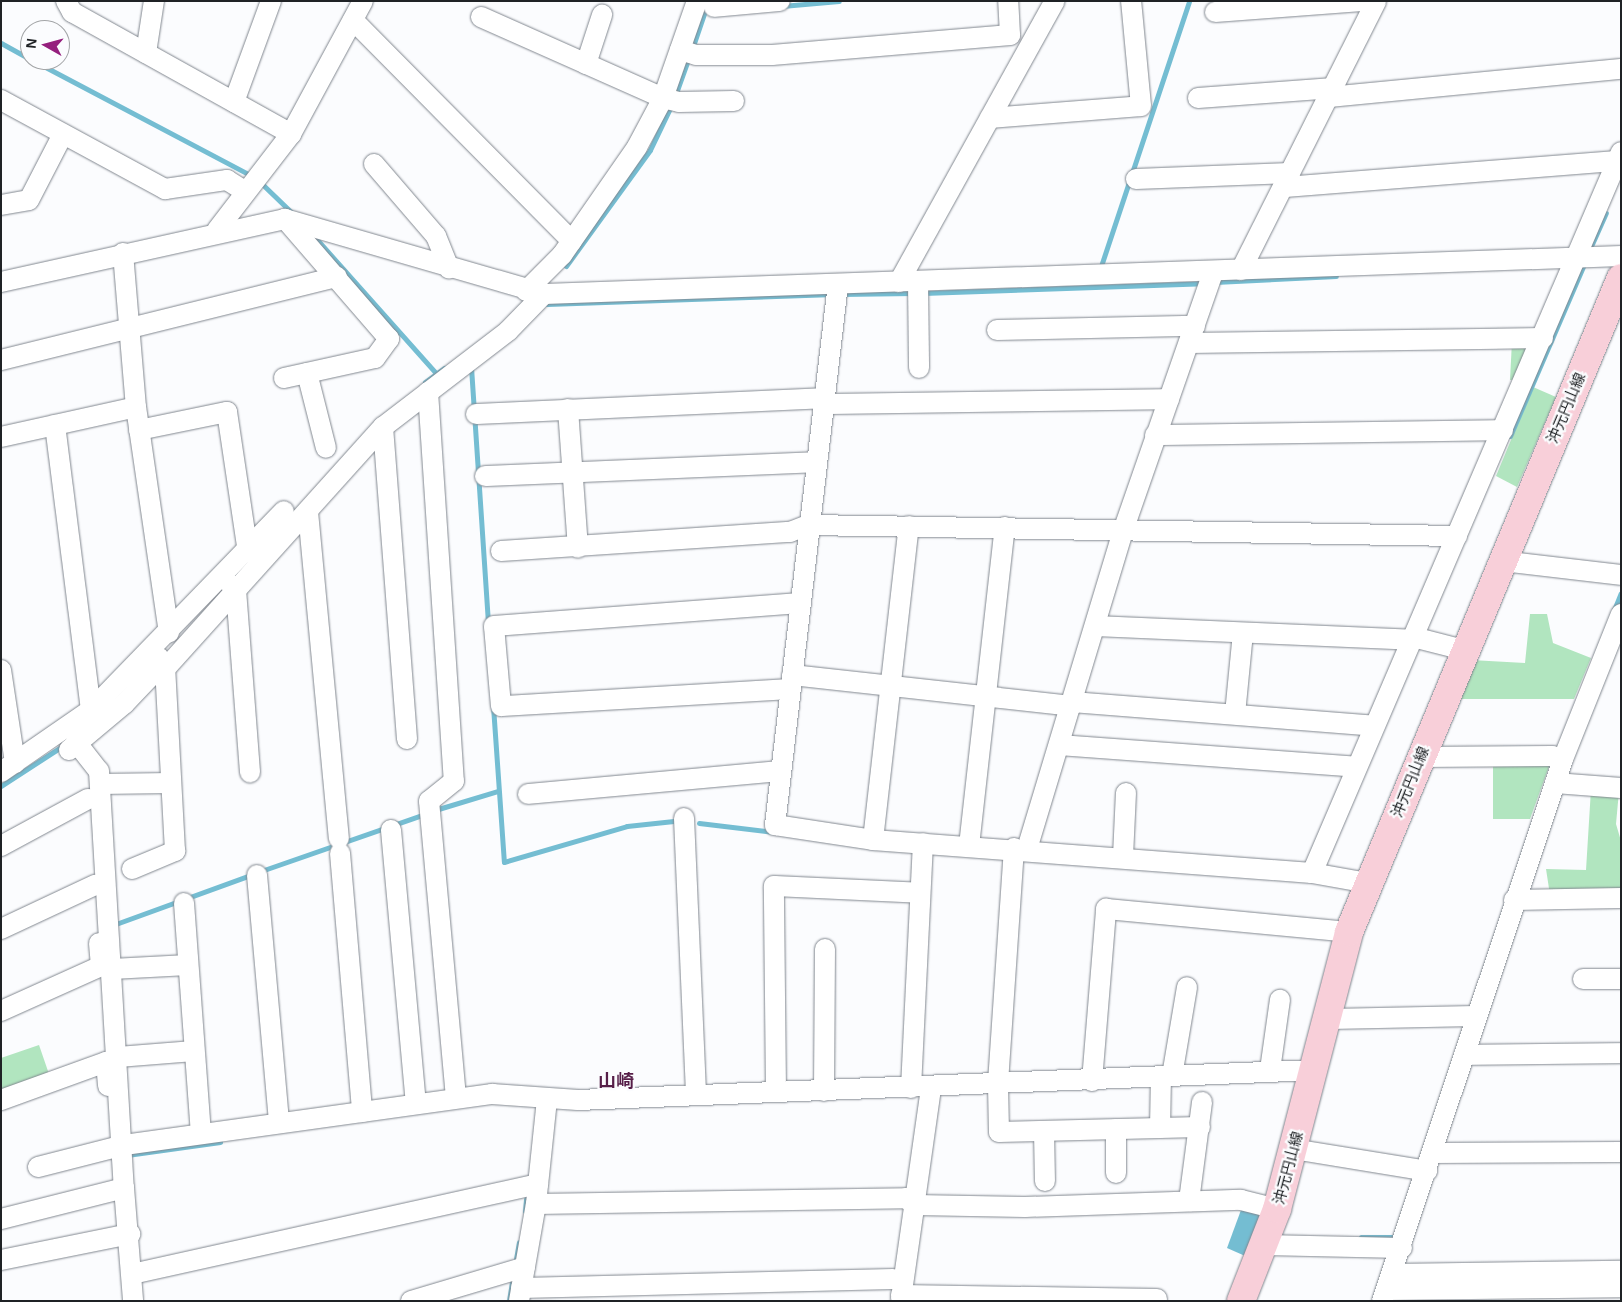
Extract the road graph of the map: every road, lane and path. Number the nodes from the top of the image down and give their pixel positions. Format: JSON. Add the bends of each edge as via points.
{"nodes":[{"id":1,"x":66,"y":1,"type":"edge"},
{"id":2,"x":154,"y":1,"type":"edge"},
{"id":3,"x":271,"y":1,"type":"edge"},
{"id":4,"x":363,"y":1,"type":"edge"},
{"id":5,"x":780,"y":1,"type":"edge"},
{"id":6,"x":1008,"y":1,"type":"edge"},
{"id":7,"x":1055,"y":1,"type":"edge"},
{"id":8,"x":1131,"y":1,"type":"edge"},
{"id":9,"x":1362,"y":1,"type":"edge"},
{"id":10,"x":1376,"y":1,"type":"edge"},
{"id":11,"x":706,"y":4,"type":"edge"},
{"id":12,"x":1215,"y":12,"type":"dead end"},
{"id":13,"x":602,"y":15,"type":"dead end"},
{"id":14,"x":481,"y":17,"type":"dead end"},
{"id":15,"x":353,"y":20,"type":"junction"},
{"id":16,"x":686,"y":52,"type":"junction"},
{"id":17,"x":146,"y":53,"type":"junction"},
{"id":18,"x":586,"y":64,"type":"junction"},
{"id":19,"x":1621,"y":69,"type":"edge"},
{"id":20,"x":1335,"y":95,"type":"junction"},
{"id":21,"x":1198,"y":98,"type":"dead end"},
{"id":22,"x":1,"y":100,"type":"edge"},
{"id":23,"x":669,"y":100,"type":"junction"},
{"id":24,"x":734,"y":101,"type":"dead end"},
{"id":25,"x":234,"y":102,"type":"junction"},
{"id":26,"x":990,"y":118,"type":"junction"},
{"id":27,"x":63,"y":134,"type":"junction"},
{"id":28,"x":291,"y":134,"type":"junction"},
{"id":29,"x":1619,"y":157,"type":"edge"},
{"id":30,"x":374,"y":164,"type":"dead end"},
{"id":31,"x":1136,"y":179,"type":"dead end"},
{"id":32,"x":1290,"y":183,"type":"junction"},
{"id":33,"x":253,"y":184,"type":"junction"},
{"id":34,"x":1,"y":205,"type":"edge"},
{"id":35,"x":285,"y":219,"type":"junction"},
{"id":36,"x":217,"y":230,"type":"junction"},
{"id":37,"x":572,"y":241,"type":"junction"},
{"id":38,"x":123,"y":253,"type":"junction"},
{"id":39,"x":1581,"y":254,"type":"junction"},
{"id":40,"x":1621,"y":256,"type":"edge"},
{"id":41,"x":449,"y":268,"type":"junction"},
{"id":42,"x":1241,"y":270,"type":"junction"},
{"id":43,"x":337,"y":277,"type":"junction"},
{"id":44,"x":1621,"y":278,"type":"edge"},
{"id":45,"x":1211,"y":279,"type":"junction"},
{"id":46,"x":1,"y":282,"type":"edge"},
{"id":47,"x":913,"y":288,"type":"junction"},
{"id":48,"x":837,"y":291,"type":"junction"},
{"id":49,"x":535,"y":292,"type":"junction"},
{"id":50,"x":129,"y":330,"type":"junction"},
{"id":51,"x":996,"y":330,"type":"dead end"},
{"id":52,"x":1192,"y":334,"type":"junction"},
{"id":53,"x":1544,"y":338,"type":"junction"},
{"id":54,"x":1,"y":360,"type":"edge"},
{"id":55,"x":919,"y":368,"type":"dead end"},
{"id":56,"x":307,"y":373,"type":"junction"},
{"id":57,"x":284,"y":378,"type":"dead end"},
{"id":58,"x":428,"y":392,"type":"junction"},
{"id":59,"x":1169,"y":399,"type":"junction"},
{"id":60,"x":822,"y":401,"type":"junction"},
{"id":61,"x":136,"y":406,"type":"junction"},
{"id":62,"x":568,"y":409,"type":"junction"},
{"id":63,"x":476,"y":414,"type":"dead end"},
{"id":64,"x":55,"y":425,"type":"junction"},
{"id":65,"x":383,"y":427,"type":"junction"},
{"id":66,"x":139,"y":430,"type":"junction"},
{"id":67,"x":1503,"y":430,"type":"junction"},
{"id":68,"x":1155,"y":435,"type":"junction"},
{"id":69,"x":1,"y":437,"type":"edge"},
{"id":70,"x":326,"y":448,"type":"dead end"},
{"id":71,"x":816,"y":462,"type":"junction"},
{"id":72,"x":573,"y":472,"type":"junction"},
{"id":73,"x":485,"y":476,"type":"dead end"},
{"id":74,"x":284,"y":511,"type":"dead end"},
{"id":75,"x":308,"y":512,"type":"junction"},
{"id":76,"x":808,"y":525,"type":"junction"},
{"id":77,"x":909,"y":526,"type":"junction"},
{"id":78,"x":1005,"y":527,"type":"junction"},
{"id":79,"x":1124,"y":528,"type":"junction"},
{"id":80,"x":1457,"y":536,"type":"junction"},
{"id":81,"x":578,"y":548,"type":"junction"},
{"id":82,"x":501,"y":551,"type":"dead end"},
{"id":83,"x":248,"y":552,"type":"junction"},
{"id":84,"x":1502,"y":560,"type":"junction"},
{"id":85,"x":1621,"y":575,"type":"edge"},
{"id":86,"x":230,"y":584,"type":"junction"},
{"id":87,"x":800,"y":603,"type":"junction"},
{"id":88,"x":1621,"y":614,"type":"edge"},
{"id":89,"x":1095,"y":626,"type":"junction"},
{"id":90,"x":169,"y":633,"type":"junction"},
{"id":91,"x":1243,"y":633,"type":"junction"},
{"id":92,"x":1418,"y":639,"type":"junction"},
{"id":93,"x":1614,"y":646,"type":"edge"},
{"id":94,"x":1457,"y":648,"type":"junction"},
{"id":95,"x":160,"y":659,"type":"junction"},
{"id":96,"x":1,"y":670,"type":"edge"},
{"id":97,"x":791,"y":682,"type":"junction"},
{"id":98,"x":890,"y":687,"type":"junction"},
{"id":99,"x":985,"y":697,"type":"junction"},
{"id":100,"x":1071,"y":704,"type":"junction"},
{"id":101,"x":92,"y":710,"type":"junction"},
{"id":102,"x":1235,"y":714,"type":"junction"},
{"id":103,"x":1374,"y":726,"type":"junction"},
{"id":104,"x":407,"y":739,"type":"dead end"},
{"id":105,"x":68,"y":744,"type":"junction"},
{"id":106,"x":1059,"y":745,"type":"junction"},
{"id":107,"x":1420,"y":757,"type":"junction"},
{"id":108,"x":1558,"y":757,"type":"junction"},
{"id":109,"x":1356,"y":767,"type":"junction"},
{"id":110,"x":8,"y":768,"type":"edge"},
{"id":111,"x":250,"y":772,"type":"dead end"},
{"id":112,"x":781,"y":772,"type":"junction"},
{"id":113,"x":171,"y":783,"type":"junction"},
{"id":114,"x":1555,"y":783,"type":"junction"},
{"id":115,"x":1621,"y":788,"type":"edge"},
{"id":116,"x":94,"y":792,"type":"junction"},
{"id":117,"x":1126,"y":793,"type":"dead end"},
{"id":118,"x":528,"y":794,"type":"dead end"},
{"id":119,"x":684,"y":818,"type":"dead end"},
{"id":120,"x":391,"y":830,"type":"dead end"},
{"id":121,"x":873,"y":840,"type":"junction"},
{"id":122,"x":923,"y":843,"type":"junction"},
{"id":123,"x":1,"y":846,"type":"edge"},
{"id":124,"x":968,"y":846,"type":"junction"},
{"id":125,"x":1020,"y":849,"type":"junction"},
{"id":126,"x":1123,"y":856,"type":"junction"},
{"id":127,"x":132,"y":869,"type":"dead end"},
{"id":128,"x":1316,"y":874,"type":"junction"},
{"id":129,"x":257,"y":875,"type":"dead end"},
{"id":130,"x":1361,"y":881,"type":"junction"},
{"id":131,"x":95,"y":885,"type":"junction"},
{"id":132,"x":920,"y":893,"type":"junction"},
{"id":133,"x":1621,"y":898,"type":"edge"},
{"id":134,"x":1514,"y":900,"type":"junction"},
{"id":135,"x":184,"y":903,"type":"dead end"},
{"id":136,"x":1,"y":929,"type":"edge"},
{"id":137,"x":1341,"y":930,"type":"junction"},
{"id":138,"x":825,"y":950,"type":"dead end"},
{"id":139,"x":188,"y":965,"type":"junction"},
{"id":140,"x":112,"y":969,"type":"junction"},
{"id":141,"x":1583,"y":979,"type":"dead end"},
{"id":142,"x":1621,"y":979,"type":"edge"},
{"id":143,"x":1187,"y":987,"type":"dead end"},
{"id":144,"x":1280,"y":1000,"type":"dead end"},
{"id":145,"x":1,"y":1011,"type":"edge"},
{"id":146,"x":1471,"y":1016,"type":"junction"},
{"id":147,"x":1328,"y":1019,"type":"junction"},
{"id":148,"x":194,"y":1051,"type":"junction"},
{"id":149,"x":1621,"y":1053,"type":"edge"},
{"id":150,"x":1464,"y":1055,"type":"junction"},
{"id":151,"x":118,"y":1057,"type":"junction"},
{"id":152,"x":1270,"y":1070,"type":"junction"},
{"id":153,"x":1307,"y":1070,"type":"junction"},
{"id":154,"x":1092,"y":1081,"type":"junction"},
{"id":155,"x":1163,"y":1081,"type":"junction"},
{"id":156,"x":998,"y":1090,"type":"junction"},
{"id":157,"x":824,"y":1091,"type":"junction"},
{"id":158,"x":776,"y":1092,"type":"junction"},
{"id":159,"x":926,"y":1092,"type":"junction"},
{"id":160,"x":696,"y":1096,"type":"junction"},
{"id":161,"x":456,"y":1098,"type":"junction"},
{"id":162,"x":1,"y":1100,"type":"edge"},
{"id":163,"x":1202,"y":1102,"type":"dead end"},
{"id":164,"x":416,"y":1104,"type":"junction"},
{"id":165,"x":546,"y":1105,"type":"junction"},
{"id":166,"x":362,"y":1112,"type":"junction"},
{"id":167,"x":279,"y":1123,"type":"junction"},
{"id":168,"x":1160,"y":1128,"type":"junction"},
{"id":169,"x":1200,"y":1128,"type":"junction"},
{"id":170,"x":1116,"y":1129,"type":"junction"},
{"id":171,"x":1044,"y":1131,"type":"junction"},
{"id":172,"x":201,"y":1133,"type":"junction"},
{"id":173,"x":1293,"y":1149,"type":"junction"},
{"id":174,"x":121,"y":1151,"type":"junction"},
{"id":175,"x":1621,"y":1152,"type":"edge"},
{"id":176,"x":1425,"y":1166,"type":"junction"},
{"id":177,"x":38,"y":1167,"type":"dead end"},
{"id":178,"x":1116,"y":1173,"type":"dead end"},
{"id":179,"x":1045,"y":1180,"type":"dead end"},
{"id":180,"x":538,"y":1184,"type":"junction"},
{"id":181,"x":121,"y":1188,"type":"junction"},
{"id":182,"x":1189,"y":1201,"type":"junction"},
{"id":183,"x":911,"y":1202,"type":"junction"},
{"id":184,"x":536,"y":1204,"type":"junction"},
{"id":185,"x":1270,"y":1207,"type":"junction"},
{"id":186,"x":1,"y":1220,"type":"edge"},
{"id":187,"x":125,"y":1235,"type":"junction"},
{"id":188,"x":1264,"y":1245,"type":"junction"},
{"id":189,"x":1396,"y":1247,"type":"junction"},
{"id":190,"x":1,"y":1260,"type":"edge"},
{"id":191,"x":525,"y":1267,"type":"junction"},
{"id":192,"x":1621,"y":1271,"type":"edge"},
{"id":193,"x":132,"y":1274,"type":"junction"},
{"id":194,"x":1621,"y":1287,"type":"edge"},
{"id":195,"x":1387,"y":1288,"type":"edge"},
{"id":196,"x":898,"y":1292,"type":"edge"},
{"id":197,"x":520,"y":1294,"type":"edge"},
{"id":198,"x":1157,"y":1299,"type":"dead end"},
{"id":199,"x":133,"y":1301,"type":"edge"},
{"id":200,"x":411,"y":1301,"type":"edge"},
{"id":201,"x":1119,"y":1301,"type":"edge"},
{"id":202,"x":1241,"y":1301,"type":"edge"}],
"edges":[{"from":1,"to":17,"type":"street","via":[[72,12]]},
{"from":2,"to":17,"type":"street"},
{"from":3,"to":25,"type":"street"},
{"from":4,"to":15,"type":"street"},
{"from":5,"to":11,"type":"street"},
{"from":6,"to":16,"type":"street","via":[[1010,35],[772,55]]},
{"from":7,"to":26,"type":"street"},
{"from":8,"to":26,"type":"street","via":[[1141,106]]},
{"from":9,"to":12,"type":"street"},
{"from":10,"to":20,"type":"street"},
{"from":11,"to":16,"type":"street"},
{"from":13,"to":18,"type":"street"},
{"from":14,"to":18,"type":"street"},
{"from":15,"to":28,"type":"street"},
{"from":15,"to":37,"type":"street"},
{"from":16,"to":23,"type":"street"},
{"from":17,"to":25,"type":"street"},
{"from":18,"to":23,"type":"street"},
{"from":19,"to":20,"type":"street"},
{"from":20,"to":21,"type":"street"},
{"from":20,"to":32,"type":"street"},
{"from":22,"to":27,"type":"street"},
{"from":23,"to":24,"type":"street"},
{"from":23,"to":37,"type":"street"},
{"from":25,"to":28,"type":"street"},
{"from":26,"to":47,"type":"street"},
{"from":27,"to":33,"type":"street","via":[[165,189],[227,180]]},
{"from":27,"to":34,"type":"street","via":[[29,200]]},
{"from":28,"to":33,"type":"street"},
{"from":29,"to":32,"type":"street"},
{"from":29,"to":39,"type":"street"},
{"from":30,"to":41,"type":"street","via":[[436,236]]},
{"from":31,"to":32,"type":"street"},
{"from":32,"to":42,"type":"street"},
{"from":33,"to":36,"type":"street"},
{"from":35,"to":36,"type":"street"},
{"from":35,"to":41,"type":"street"},
{"from":35,"to":43,"type":"street"},
{"from":36,"to":38,"type":"street"},
{"from":37,"to":49,"type":"street"},
{"from":38,"to":46,"type":"street"},
{"from":38,"to":50,"type":"street"},
{"from":39,"to":40,"type":"street"},
{"from":39,"to":42,"type":"street"},
{"from":39,"to":53,"type":"street"},
{"from":41,"to":49,"type":"street"},
{"from":42,"to":45,"type":"street"},
{"from":43,"to":50,"type":"street"},
{"from":43,"to":56,"type":"street","via":[[389,339],[375,358]]},
{"from":44,"to":84,"type":"main road","name":"沖元円山線"},
{"from":45,"to":47,"type":"street"},
{"from":45,"to":52,"type":"street"},
{"from":47,"to":48,"type":"street"},
{"from":47,"to":55,"type":"street"},
{"from":48,"to":49,"type":"street"},
{"from":48,"to":60,"type":"street"},
{"from":49,"to":58,"type":"street","via":[[508,331]]},
{"from":50,"to":54,"type":"street"},
{"from":50,"to":61,"type":"street"},
{"from":51,"to":52,"type":"street"},
{"from":52,"to":53,"type":"street"},
{"from":52,"to":59,"type":"street"},
{"from":53,"to":67,"type":"street"},
{"from":56,"to":57,"type":"street"},
{"from":56,"to":70,"type":"street"},
{"from":58,"to":65,"type":"street"},
{"from":58,"to":161,"type":"street","via":[[454,781],[429,801]]},
{"from":59,"to":60,"type":"street"},
{"from":59,"to":68,"type":"street"},
{"from":60,"to":62,"type":"street"},
{"from":60,"to":71,"type":"street"},
{"from":61,"to":64,"type":"street"},
{"from":61,"to":66,"type":"street"},
{"from":62,"to":63,"type":"street"},
{"from":62,"to":72,"type":"street"},
{"from":64,"to":69,"type":"street"},
{"from":64,"to":101,"type":"street"},
{"from":65,"to":75,"type":"street"},
{"from":65,"to":104,"type":"street"},
{"from":66,"to":83,"type":"street","via":[[227,412]]},
{"from":66,"to":90,"type":"street"},
{"from":67,"to":68,"type":"street"},
{"from":67,"to":80,"type":"street"},
{"from":68,"to":79,"type":"street"},
{"from":71,"to":72,"type":"street"},
{"from":71,"to":76,"type":"street"},
{"from":72,"to":73,"type":"street"},
{"from":72,"to":81,"type":"street"},
{"from":74,"to":83,"type":"street"},
{"from":75,"to":86,"type":"street"},
{"from":75,"to":166,"type":"street"},
{"from":76,"to":77,"type":"street"},
{"from":76,"to":81,"type":"street","via":[[790,532]]},
{"from":76,"to":87,"type":"street"},
{"from":77,"to":78,"type":"street"},
{"from":77,"to":98,"type":"street"},
{"from":78,"to":79,"type":"street"},
{"from":78,"to":99,"type":"street"},
{"from":79,"to":80,"type":"street"},
{"from":79,"to":89,"type":"street"},
{"from":80,"to":92,"type":"street"},
{"from":81,"to":82,"type":"street"},
{"from":83,"to":86,"type":"street"},
{"from":84,"to":85,"type":"street"},
{"from":84,"to":94,"type":"main road","name":"沖元円山線"},
{"from":86,"to":90,"type":"street"},
{"from":86,"to":95,"type":"street"},
{"from":86,"to":111,"type":"street"},
{"from":87,"to":97,"type":"street"},
{"from":87,"to":97,"type":"street","via":[[494,626],[500,706]]},
{"from":88,"to":93,"type":"street"},
{"from":89,"to":91,"type":"street"},
{"from":89,"to":100,"type":"street"},
{"from":90,"to":95,"type":"street"},
{"from":91,"to":92,"type":"street"},
{"from":91,"to":102,"type":"street"},
{"from":92,"to":94,"type":"street"},
{"from":92,"to":103,"type":"street"},
{"from":93,"to":108,"type":"street"},
{"from":94,"to":107,"type":"main road","name":"沖元円山線"},
{"from":95,"to":101,"type":"street"},
{"from":95,"to":105,"type":"street","via":[[124,704]]},
{"from":95,"to":113,"type":"street"},
{"from":96,"to":110,"type":"street"},
{"from":97,"to":98,"type":"street"},
{"from":97,"to":112,"type":"street"},
{"from":98,"to":99,"type":"street"},
{"from":98,"to":121,"type":"street"},
{"from":99,"to":100,"type":"street"},
{"from":99,"to":124,"type":"street"},
{"from":100,"to":102,"type":"street"},
{"from":100,"to":106,"type":"street"},
{"from":101,"to":105,"type":"street"},
{"from":102,"to":103,"type":"street"},
{"from":103,"to":109,"type":"street"},
{"from":105,"to":110,"type":"street"},
{"from":105,"to":116,"type":"street","via":[[93,758]]},
{"from":106,"to":109,"type":"street"},
{"from":106,"to":125,"type":"street"},
{"from":107,"to":108,"type":"street"},
{"from":107,"to":130,"type":"main road","name":"沖元円山線"},
{"from":108,"to":114,"type":"street"},
{"from":109,"to":128,"type":"street"},
{"from":112,"to":118,"type":"street"},
{"from":112,"to":121,"type":"street","via":[[775,825]]},
{"from":113,"to":116,"type":"street"},
{"from":113,"to":127,"type":"street","via":[[175,851]]},
{"from":114,"to":115,"type":"street"},
{"from":114,"to":134,"type":"street"},
{"from":116,"to":123,"type":"street"},
{"from":116,"to":131,"type":"street"},
{"from":116,"to":140,"type":"street"},
{"from":117,"to":126,"type":"street"},
{"from":119,"to":160,"type":"street"},
{"from":120,"to":164,"type":"street"},
{"from":121,"to":122,"type":"street"},
{"from":122,"to":124,"type":"street"},
{"from":122,"to":132,"type":"street"},
{"from":124,"to":125,"type":"street"},
{"from":125,"to":126,"type":"street"},
{"from":125,"to":156,"type":"street"},
{"from":126,"to":128,"type":"street"},
{"from":128,"to":130,"type":"street"},
{"from":129,"to":167,"type":"street"},
{"from":130,"to":137,"type":"main road","name":"沖元円山線"},
{"from":131,"to":136,"type":"street"},
{"from":131,"to":145,"type":"street","via":[[101,966]]},
{"from":132,"to":158,"type":"street","via":[[774,886]]},
{"from":132,"to":159,"type":"street"},
{"from":133,"to":134,"type":"street"},
{"from":134,"to":146,"type":"street"},
{"from":135,"to":139,"type":"street"},
{"from":137,"to":147,"type":"main road","name":"沖元円山線"},
{"from":137,"to":154,"type":"street","via":[[1106,909]]},
{"from":138,"to":157,"type":"street"},
{"from":139,"to":140,"type":"street"},
{"from":139,"to":148,"type":"street"},
{"from":140,"to":151,"type":"street"},
{"from":141,"to":142,"type":"street"},
{"from":143,"to":155,"type":"street"},
{"from":144,"to":152,"type":"street"},
{"from":146,"to":147,"type":"street"},
{"from":146,"to":150,"type":"street"},
{"from":147,"to":153,"type":"main road","name":"沖元円山線"},
{"from":148,"to":151,"type":"street"},
{"from":148,"to":172,"type":"street"},
{"from":149,"to":150,"type":"street"},
{"from":150,"to":176,"type":"street"},
{"from":151,"to":174,"type":"street"},
{"from":152,"to":153,"type":"street"},
{"from":152,"to":155,"type":"street","via":[[1266,1075]]},
{"from":153,"to":173,"type":"main road","name":"沖元円山線"},
{"from":154,"to":155,"type":"street"},
{"from":154,"to":156,"type":"street"},
{"from":155,"to":168,"type":"street"},
{"from":156,"to":159,"type":"street"},
{"from":156,"to":171,"type":"street","via":[[999,1132]]},
{"from":157,"to":158,"type":"street"},
{"from":157,"to":159,"type":"street"},
{"from":158,"to":160,"type":"street"},
{"from":159,"to":183,"type":"street"},
{"from":160,"to":165,"type":"street"},
{"from":161,"to":164,"type":"street"},
{"from":161,"to":165,"type":"street","via":[[492,1094]]},
{"from":162,"to":174,"type":"street","via":[[106,1062]]},
{"from":163,"to":169,"type":"street"},
{"from":164,"to":166,"type":"street"},
{"from":165,"to":180,"type":"street"},
{"from":166,"to":167,"type":"street"},
{"from":167,"to":172,"type":"street"},
{"from":168,"to":169,"type":"street"},
{"from":168,"to":170,"type":"street"},
{"from":169,"to":182,"type":"street"},
{"from":170,"to":171,"type":"street"},
{"from":170,"to":178,"type":"street"},
{"from":171,"to":179,"type":"street"},
{"from":172,"to":174,"type":"street"},
{"from":173,"to":176,"type":"street"},
{"from":173,"to":185,"type":"main road","name":"沖元円山線"},
{"from":174,"to":177,"type":"street"},
{"from":174,"to":181,"type":"street"},
{"from":175,"to":176,"type":"street"},
{"from":176,"to":189,"type":"street"},
{"from":180,"to":184,"type":"street"},
{"from":180,"to":193,"type":"street"},
{"from":181,"to":186,"type":"street"},
{"from":181,"to":187,"type":"street"},
{"from":182,"to":183,"type":"street","via":[[1025,1207]]},
{"from":182,"to":185,"type":"street"},
{"from":183,"to":184,"type":"street"},
{"from":183,"to":196,"type":"street"},
{"from":184,"to":191,"type":"street"},
{"from":185,"to":188,"type":"main road","name":"沖元円山線"},
{"from":187,"to":190,"type":"street"},
{"from":187,"to":193,"type":"street"},
{"from":188,"to":189,"type":"street"},
{"from":188,"to":202,"type":"main road","name":"沖元円山線"},
{"from":189,"to":195,"type":"street"},
{"from":191,"to":197,"type":"street"},
{"from":191,"to":200,"type":"street"},
{"from":192,"to":195,"type":"street"},
{"from":193,"to":199,"type":"street"},
{"from":194,"to":195,"type":"street"},
{"from":196,"to":197,"type":"street"},
{"from":196,"to":201,"type":"street"},
{"from":198,"to":201,"type":"street"}]}
